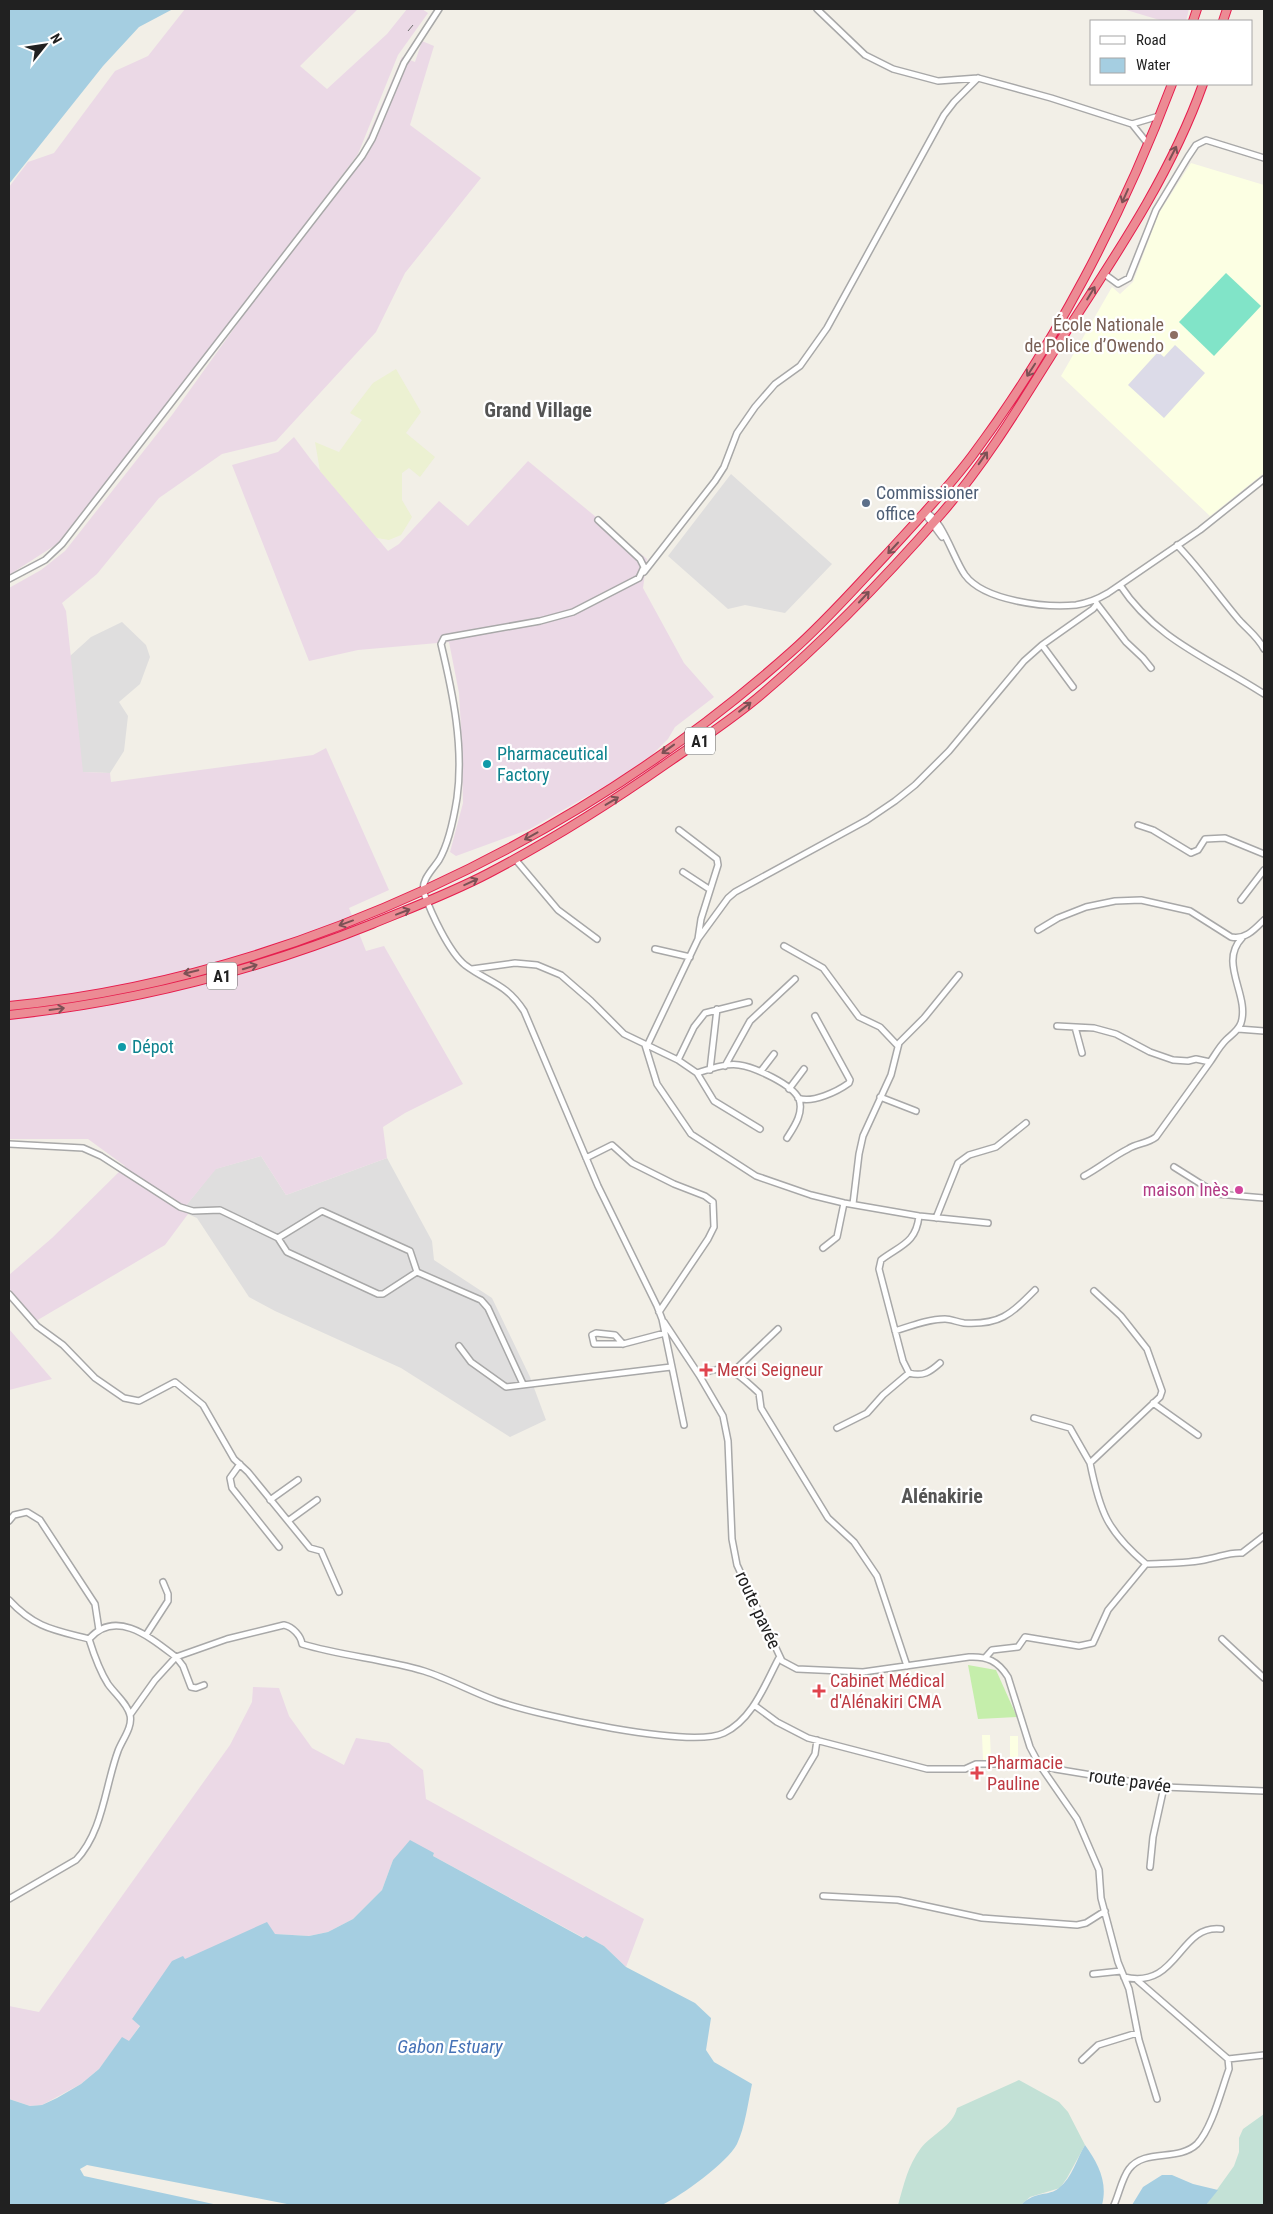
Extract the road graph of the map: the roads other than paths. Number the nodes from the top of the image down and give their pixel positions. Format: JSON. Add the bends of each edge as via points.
{"nodes":[{"id":1,"x":439,"y":9,"type":"edge"},
{"id":2,"x":817,"y":9,"type":"edge"},
{"id":3,"x":978,"y":78,"type":"junction"},
{"id":4,"x":1172,"y":85,"type":"edge"},
{"id":5,"x":1203,"y":85,"type":"edge"},
{"id":6,"x":1160,"y":116,"type":"junction"},
{"id":7,"x":1132,"y":124,"type":"junction"},
{"id":8,"x":1148,"y":144,"type":"junction"},
{"id":9,"x":1264,"y":158,"type":"edge"},
{"id":10,"x":1103,"y":273,"type":"junction"},
{"id":11,"x":1264,"y":479,"type":"edge"},
{"id":12,"x":926,"y":512,"type":"junction"},
{"id":13,"x":598,"y":520,"type":"dead end"},
{"id":14,"x":933,"y":521,"type":"junction"},
{"id":15,"x":1177,"y":546,"type":"junction"},
{"id":16,"x":639,"y":578,"type":"junction"},
{"id":17,"x":9,"y":580,"type":"edge"},
{"id":18,"x":1120,"y":585,"type":"junction"},
{"id":19,"x":1096,"y":602,"type":"junction"},
{"id":20,"x":1042,"y":645,"type":"junction"},
{"id":21,"x":1264,"y":649,"type":"edge"},
{"id":22,"x":1151,"y":668,"type":"dead end"},
{"id":23,"x":1073,"y":687,"type":"dead end"},
{"id":24,"x":1264,"y":694,"type":"edge"},
{"id":25,"x":1138,"y":825,"type":"dead end"},
{"id":26,"x":679,"y":830,"type":"dead end"},
{"id":27,"x":1264,"y":854,"type":"edge"},
{"id":28,"x":515,"y":859,"type":"junction"},
{"id":29,"x":1264,"y":870,"type":"edge"},
{"id":30,"x":683,"y":872,"type":"dead end"},
{"id":31,"x":709,"y":889,"type":"junction"},
{"id":32,"x":423,"y":890,"type":"junction"},
{"id":33,"x":1241,"y":900,"type":"dead end"},
{"id":34,"x":427,"y":902,"type":"junction"},
{"id":35,"x":1264,"y":920,"type":"edge"},
{"id":36,"x":1038,"y":930,"type":"dead end"},
{"id":37,"x":1242,"y":938,"type":"junction"},
{"id":38,"x":597,"y":939,"type":"dead end"},
{"id":39,"x":698,"y":939,"type":"junction"},
{"id":40,"x":784,"y":946,"type":"dead end"},
{"id":41,"x":656,"y":950,"type":"dead end"},
{"id":42,"x":690,"y":956,"type":"junction"},
{"id":43,"x":472,"y":969,"type":"junction"},
{"id":44,"x":958,"y":975,"type":"dead end"},
{"id":45,"x":795,"y":979,"type":"dead end"},
{"id":46,"x":749,"y":1002,"type":"dead end"},
{"id":47,"x":9,"y":1006,"type":"edge"},
{"id":48,"x":717,"y":1009,"type":"junction"},
{"id":49,"x":9,"y":1015,"type":"edge"},
{"id":50,"x":815,"y":1016,"type":"dead end"},
{"id":51,"x":1057,"y":1026,"type":"dead end"},
{"id":52,"x":1075,"y":1027,"type":"junction"},
{"id":53,"x":1238,"y":1029,"type":"junction"},
{"id":54,"x":1264,"y":1031,"type":"edge"},
{"id":55,"x":646,"y":1045,"type":"junction"},
{"id":56,"x":898,"y":1046,"type":"junction"},
{"id":57,"x":774,"y":1054,"type":"dead end"},
{"id":58,"x":1082,"y":1054,"type":"dead end"},
{"id":59,"x":678,"y":1060,"type":"junction"},
{"id":60,"x":1210,"y":1062,"type":"junction"},
{"id":61,"x":725,"y":1066,"type":"junction"},
{"id":62,"x":804,"y":1069,"type":"dead end"},
{"id":63,"x":710,"y":1070,"type":"junction"},
{"id":64,"x":761,"y":1071,"type":"junction"},
{"id":65,"x":698,"y":1073,"type":"junction"},
{"id":66,"x":789,"y":1089,"type":"junction"},
{"id":67,"x":880,"y":1097,"type":"junction"},
{"id":68,"x":798,"y":1098,"type":"junction"},
{"id":69,"x":916,"y":1110,"type":"dead end"},
{"id":70,"x":1026,"y":1123,"type":"dead end"},
{"id":71,"x":760,"y":1129,"type":"dead end"},
{"id":72,"x":787,"y":1138,"type":"dead end"},
{"id":73,"x":9,"y":1144,"type":"edge"},
{"id":74,"x":586,"y":1158,"type":"junction"},
{"id":75,"x":1174,"y":1167,"type":"dead end"},
{"id":76,"x":1084,"y":1176,"type":"dead end"},
{"id":77,"x":1264,"y":1198,"type":"edge"},
{"id":78,"x":844,"y":1203,"type":"junction"},
{"id":79,"x":853,"y":1204,"type":"junction"},
{"id":80,"x":919,"y":1216,"type":"junction"},
{"id":81,"x":936,"y":1218,"type":"junction"},
{"id":82,"x":988,"y":1224,"type":"dead end"},
{"id":83,"x":278,"y":1238,"type":"junction"},
{"id":84,"x":823,"y":1248,"type":"dead end"},
{"id":85,"x":417,"y":1272,"type":"junction"},
{"id":86,"x":1035,"y":1290,"type":"dead end"},
{"id":87,"x":1094,"y":1291,"type":"dead end"},
{"id":88,"x":9,"y":1294,"type":"edge"},
{"id":89,"x":659,"y":1312,"type":"junction"},
{"id":90,"x":662,"y":1319,"type":"junction"},
{"id":91,"x":778,"y":1329,"type":"dead end"},
{"id":92,"x":895,"y":1331,"type":"junction"},
{"id":93,"x":665,"y":1333,"type":"junction"},
{"id":94,"x":623,"y":1344,"type":"junction"},
{"id":95,"x":459,"y":1346,"type":"dead end"},
{"id":96,"x":940,"y":1363,"type":"dead end"},
{"id":97,"x":671,"y":1367,"type":"junction"},
{"id":98,"x":734,"y":1371,"type":"junction"},
{"id":99,"x":909,"y":1373,"type":"junction"},
{"id":100,"x":700,"y":1374,"type":"junction"},
{"id":101,"x":523,"y":1384,"type":"junction"},
{"id":102,"x":1153,"y":1403,"type":"junction"},
{"id":103,"x":1034,"y":1418,"type":"dead end"},
{"id":104,"x":684,"y":1425,"type":"dead end"},
{"id":105,"x":837,"y":1428,"type":"dead end"},
{"id":106,"x":1198,"y":1435,"type":"dead end"},
{"id":107,"x":1090,"y":1463,"type":"junction"},
{"id":108,"x":240,"y":1464,"type":"junction"},
{"id":109,"x":298,"y":1480,"type":"dead end"},
{"id":110,"x":270,"y":1500,"type":"junction"},
{"id":111,"x":317,"y":1500,"type":"dead end"},
{"id":112,"x":9,"y":1521,"type":"edge"},
{"id":113,"x":288,"y":1521,"type":"junction"},
{"id":114,"x":1264,"y":1536,"type":"edge"},
{"id":115,"x":279,"y":1547,"type":"dead end"},
{"id":116,"x":1146,"y":1564,"type":"junction"},
{"id":117,"x":163,"y":1582,"type":"dead end"},
{"id":118,"x":339,"y":1592,"type":"dead end"},
{"id":119,"x":9,"y":1600,"type":"edge"},
{"id":120,"x":99,"y":1630,"type":"junction"},
{"id":121,"x":146,"y":1635,"type":"junction"},
{"id":122,"x":89,"y":1639,"type":"junction"},
{"id":123,"x":1222,"y":1639,"type":"dead end"},
{"id":124,"x":176,"y":1657,"type":"junction"},
{"id":125,"x":779,"y":1658,"type":"junction"},
{"id":126,"x":985,"y":1658,"type":"junction"},
{"id":127,"x":908,"y":1666,"type":"junction"},
{"id":128,"x":1264,"y":1678,"type":"edge"},
{"id":129,"x":204,"y":1685,"type":"dead end"},
{"id":130,"x":754,"y":1705,"type":"junction"},
{"id":131,"x":130,"y":1715,"type":"junction"},
{"id":132,"x":817,"y":1740,"type":"junction"},
{"id":133,"x":1039,"y":1764,"type":"junction"},
{"id":134,"x":1164,"y":1787,"type":"junction"},
{"id":135,"x":1264,"y":1791,"type":"edge"},
{"id":136,"x":790,"y":1796,"type":"dead end"},
{"id":137,"x":1150,"y":1867,"type":"dead end"},
{"id":138,"x":823,"y":1896,"type":"dead end"},
{"id":139,"x":9,"y":1899,"type":"edge"},
{"id":140,"x":1105,"y":1911,"type":"junction"},
{"id":141,"x":1221,"y":1929,"type":"dead end"},
{"id":142,"x":1121,"y":1971,"type":"junction"},
{"id":143,"x":1093,"y":1974,"type":"dead end"},
{"id":144,"x":1124,"y":1977,"type":"junction"},
{"id":145,"x":1137,"y":1980,"type":"junction"},
{"id":146,"x":1137,"y":2033,"type":"junction"},
{"id":147,"x":1264,"y":2055,"type":"edge"},
{"id":148,"x":1228,"y":2059,"type":"junction"},
{"id":149,"x":1082,"y":2060,"type":"dead end"},
{"id":150,"x":1157,"y":2099,"type":"dead end"},
{"id":151,"x":1114,"y":2205,"type":"edge"}],
"edges":[{"from":1,"to":17,"type":"street","via":[[404,63],[362,156],[62,544],[45,560]]},
{"from":2,"to":3,"type":"street","via":[[865,56],[886,66],[938,81]]},
{"from":3,"to":7,"type":"street"},
{"from":3,"to":16,"type":"street","via":[[944,115],[826,328],[800,366],[775,384],[755,407],[737,432],[719,474]]},
{"from":4,"to":6,"type":"highway","number":"A1"},
{"from":10,"to":5,"type":"highway","number":"A1","one_way":true,"via":[[1160,179]]},
{"from":6,"to":7,"type":"street"},
{"from":6,"to":8,"type":"highway","number":"A1"},
{"from":7,"to":8,"type":"street"},
{"from":8,"to":12,"type":"highway","number":"A1","one_way":true,"via":[[1089,269],[1039,356],[970,458]]},
{"from":9,"to":10,"type":"street","via":[[1201,141],[1156,210],[1129,278],[1118,284]]},
{"from":14,"to":10,"type":"highway","number":"A1","one_way":true,"via":[[991,446]]},
{"from":11,"to":15,"type":"street"},
{"from":12,"to":14,"type":"street"},
{"from":12,"to":32,"type":"highway","number":"A1","one_way":true,"via":[[808,636],[722,710],[636,773],[572,814]]},
{"from":13,"to":16,"type":"street","via":[[640,559],[644,567]]},
{"from":14,"to":19,"type":"street","via":[[970,581],[993,595],[1062,605]]},
{"from":28,"to":14,"type":"highway","number":"A1","one_way":true,"via":[[619,797],[753,701],[827,635]]},
{"from":15,"to":18,"type":"street"},
{"from":15,"to":21,"type":"street","via":[[1198,566],[1240,621],[1259,638]]},
{"from":16,"to":32,"type":"street","via":[[573,612],[444,638],[441,644],[457,732],[457,798],[444,848]]},
{"from":18,"to":19,"type":"street"},
{"from":18,"to":24,"type":"street","via":[[1146,618],[1202,659]]},
{"from":19,"to":20,"type":"street","via":[[1093,610]]},
{"from":19,"to":22,"type":"street","via":[[1126,642]]},
{"from":20,"to":23,"type":"street"},
{"from":20,"to":39,"type":"street","via":[[1019,666],[979,716],[915,785],[867,820],[735,892]]},
{"from":25,"to":27,"type":"street","via":[[1153,830],[1191,853],[1198,850],[1206,839],[1225,838]]},
{"from":26,"to":31,"type":"street","via":[[718,862]]},
{"from":34,"to":28,"type":"highway","number":"A1","one_way":true},
{"from":28,"to":38,"type":"street","via":[[558,910]]},
{"from":29,"to":33,"type":"street"},
{"from":30,"to":31,"type":"street"},
{"from":31,"to":39,"type":"street"},
{"from":32,"to":34,"type":"street"},
{"from":32,"to":47,"type":"highway","number":"A1","one_way":true,"via":[[349,922],[223,963],[123,988]]},
{"from":34,"to":43,"type":"street","via":[[455,954]]},
{"from":49,"to":34,"type":"highway","number":"A1","one_way":true,"via":[[82,1006],[217,977],[321,944]]},
{"from":35,"to":37,"type":"street"},
{"from":36,"to":37,"type":"street","via":[[1086,907],[1141,900],[1190,912],[1231,937]]},
{"from":37,"to":53,"type":"street","via":[[1233,952],[1242,1015]]},
{"from":39,"to":42,"type":"street"},
{"from":40,"to":56,"type":"street","via":[[823,968],[859,1017],[880,1027]]},
{"from":41,"to":42,"type":"street"},
{"from":42,"to":55,"type":"street"},
{"from":43,"to":55,"type":"street","via":[[515,963],[537,965],[561,975],[614,1026]]},
{"from":43,"to":74,"type":"street","via":[[508,991],[524,1011]]},
{"from":44,"to":56,"type":"street"},
{"from":45,"to":61,"type":"street","via":[[750,1021]]},
{"from":46,"to":48,"type":"street"},
{"from":48,"to":59,"type":"street","via":[[700,1018]]},
{"from":48,"to":63,"type":"street"},
{"from":50,"to":68,"type":"street","via":[[850,1080],[831,1094],[806,1100]]},
{"from":51,"to":52,"type":"street"},
{"from":52,"to":58,"type":"street"},
{"from":52,"to":60,"type":"street","via":[[1116,1034],[1173,1060]]},
{"from":53,"to":54,"type":"street"},
{"from":53,"to":60,"type":"street"},
{"from":55,"to":59,"type":"street"},
{"from":55,"to":78,"type":"street","via":[[657,1084],[691,1134],[756,1176],[811,1196]]},
{"from":56,"to":67,"type":"street","via":[[891,1075]]},
{"from":57,"to":64,"type":"street"},
{"from":59,"to":65,"type":"street"},
{"from":60,"to":76,"type":"street","via":[[1156,1137],[1148,1143],[1129,1147]]},
{"from":61,"to":63,"type":"street"},
{"from":61,"to":64,"type":"street","via":[[739,1065]]},
{"from":62,"to":66,"type":"street"},
{"from":63,"to":65,"type":"street"},
{"from":64,"to":66,"type":"street"},
{"from":65,"to":71,"type":"street","via":[[714,1101]]},
{"from":66,"to":68,"type":"street"},
{"from":67,"to":69,"type":"street"},
{"from":67,"to":79,"type":"street","via":[[863,1136]]},
{"from":68,"to":72,"type":"street","via":[[797,1124]]},
{"from":70,"to":81,"type":"street","via":[[996,1147],[969,1155],[958,1163]]},
{"from":73,"to":83,"type":"street","via":[[83,1148],[101,1156],[180,1207],[193,1211],[220,1210]]},
{"from":74,"to":89,"type":"street"},
{"from":74,"to":89,"type":"street","via":[[612,1145],[632,1163],[711,1198],[713,1202],[714,1227]]},
{"from":75,"to":77,"type":"street","via":[[1217,1194]]},
{"from":78,"to":79,"type":"street"},
{"from":78,"to":84,"type":"street","via":[[837,1236]]},
{"from":79,"to":80,"type":"street"},
{"from":80,"to":81,"type":"street"},
{"from":80,"to":92,"type":"street","via":[[913,1238],[881,1260],[879,1269]]},
{"from":81,"to":82,"type":"street"},
{"from":83,"to":85,"type":"street","via":[[287,1252],[378,1294]]},
{"from":83,"to":85,"type":"street","via":[[322,1211],[410,1251]]},
{"from":85,"to":101,"type":"street","via":[[485,1303]]},
{"from":86,"to":92,"type":"street","via":[[1009,1316],[996,1322],[946,1319]]},
{"from":87,"to":102,"type":"street","via":[[1121,1316],[1147,1349],[1162,1391]]},
{"from":88,"to":108,"type":"street","via":[[38,1326],[63,1345],[95,1378],[124,1398],[139,1401],[170,1383],[182,1386],[203,1405],[229,1452]]},
{"from":89,"to":90,"type":"street"},
{"from":90,"to":93,"type":"street"},
{"from":90,"to":100,"type":"street","name":"route pavée"},
{"from":91,"to":98,"type":"street"},
{"from":92,"to":99,"type":"street"},
{"from":93,"to":94,"type":"street"},
{"from":93,"to":97,"type":"street"},
{"from":94,"to":94,"type":"street","via":[[594,1344],[592,1335],[615,1335]]},
{"from":95,"to":101,"type":"street","via":[[465,1356],[503,1386]]},
{"from":96,"to":99,"type":"street","via":[[919,1376]]},
{"from":97,"to":101,"type":"street"},
{"from":97,"to":104,"type":"street"},
{"from":98,"to":100,"type":"street","via":[[713,1368]]},
{"from":98,"to":127,"type":"street","via":[[759,1393],[761,1408],[828,1518],[854,1542],[877,1576]]},
{"from":99,"to":105,"type":"street","via":[[867,1413]]},
{"from":100,"to":125,"type":"street","name":"route pavée","via":[[718,1404],[727,1428],[732,1539],[737,1565]]},
{"from":102,"to":106,"type":"street"},
{"from":102,"to":107,"type":"street"},
{"from":103,"to":107,"type":"street","via":[[1070,1428]]},
{"from":107,"to":116,"type":"street","via":[[1105,1519],[1116,1536]]},
{"from":108,"to":110,"type":"street"},
{"from":108,"to":115,"type":"street","via":[[230,1478],[232,1488]]},
{"from":109,"to":110,"type":"street"},
{"from":110,"to":113,"type":"street"},
{"from":111,"to":113,"type":"street"},
{"from":112,"to":120,"type":"street","via":[[14,1515],[27,1512],[40,1520],[95,1604]]},
{"from":113,"to":118,"type":"street","via":[[310,1548],[321,1551]]},
{"from":114,"to":116,"type":"street","via":[[1242,1553],[1178,1563]]},
{"from":116,"to":126,"type":"street","via":[[1108,1610],[1093,1643],[1080,1646],[1025,1637],[1018,1647],[992,1650]]},
{"from":117,"to":121,"type":"street","via":[[168,1601]]},
{"from":119,"to":122,"type":"street","via":[[29,1620]]},
{"from":120,"to":121,"type":"street","via":[[120,1625]]},
{"from":120,"to":122,"type":"street"},
{"from":121,"to":124,"type":"street"},
{"from":122,"to":131,"type":"street","via":[[101,1672]]},
{"from":123,"to":128,"type":"street"},
{"from":124,"to":129,"type":"street","via":[[191,1687]]},
{"from":124,"to":130,"type":"street","via":[[251,1632],[284,1625],[290,1626],[302,1644],[423,1671],[532,1712],[668,1736],[711,1737],[725,1733]]},
{"from":124,"to":131,"type":"street"},
{"from":125,"to":127,"type":"street","name":"route pavée","via":[[790,1667],[823,1671],[863,1672]]},
{"from":125,"to":130,"type":"street"},
{"from":126,"to":127,"type":"street","name":"route pavée","via":[[970,1657]]},
{"from":126,"to":133,"type":"street","via":[[1002,1668],[1008,1677],[1030,1747]]},
{"from":130,"to":132,"type":"street","name":"route pavée","via":[[791,1730]]},
{"from":131,"to":139,"type":"street","via":[[129,1728],[118,1752],[99,1815],[82,1854]]},
{"from":132,"to":133,"type":"street","name":"route pavée","via":[[928,1769],[965,1769],[976,1764]]},
{"from":132,"to":136,"type":"street","via":[[815,1754]]},
{"from":133,"to":134,"type":"street","name":"route pavée"},
{"from":133,"to":140,"type":"street","via":[[1081,1825],[1099,1870]]},
{"from":134,"to":135,"type":"street","name":"route pavée"},
{"from":134,"to":137,"type":"street"},
{"from":138,"to":140,"type":"street","via":[[898,1900],[982,1918],[1077,1924],[1086,1923]]},
{"from":140,"to":142,"type":"street"},
{"from":141,"to":145,"type":"street","via":[[1197,1935],[1166,1969]]},
{"from":142,"to":143,"type":"street"},
{"from":142,"to":144,"type":"street"},
{"from":144,"to":145,"type":"street"},
{"from":144,"to":146,"type":"street","via":[[1136,2017]]},
{"from":145,"to":148,"type":"street"},
{"from":146,"to":149,"type":"street","via":[[1098,2045]]},
{"from":146,"to":150,"type":"street"},
{"from":147,"to":148,"type":"street"},
{"from":148,"to":151,"type":"street","via":[[1229,2069],[1206,2132],[1197,2144],[1182,2153],[1134,2163]]}]}
